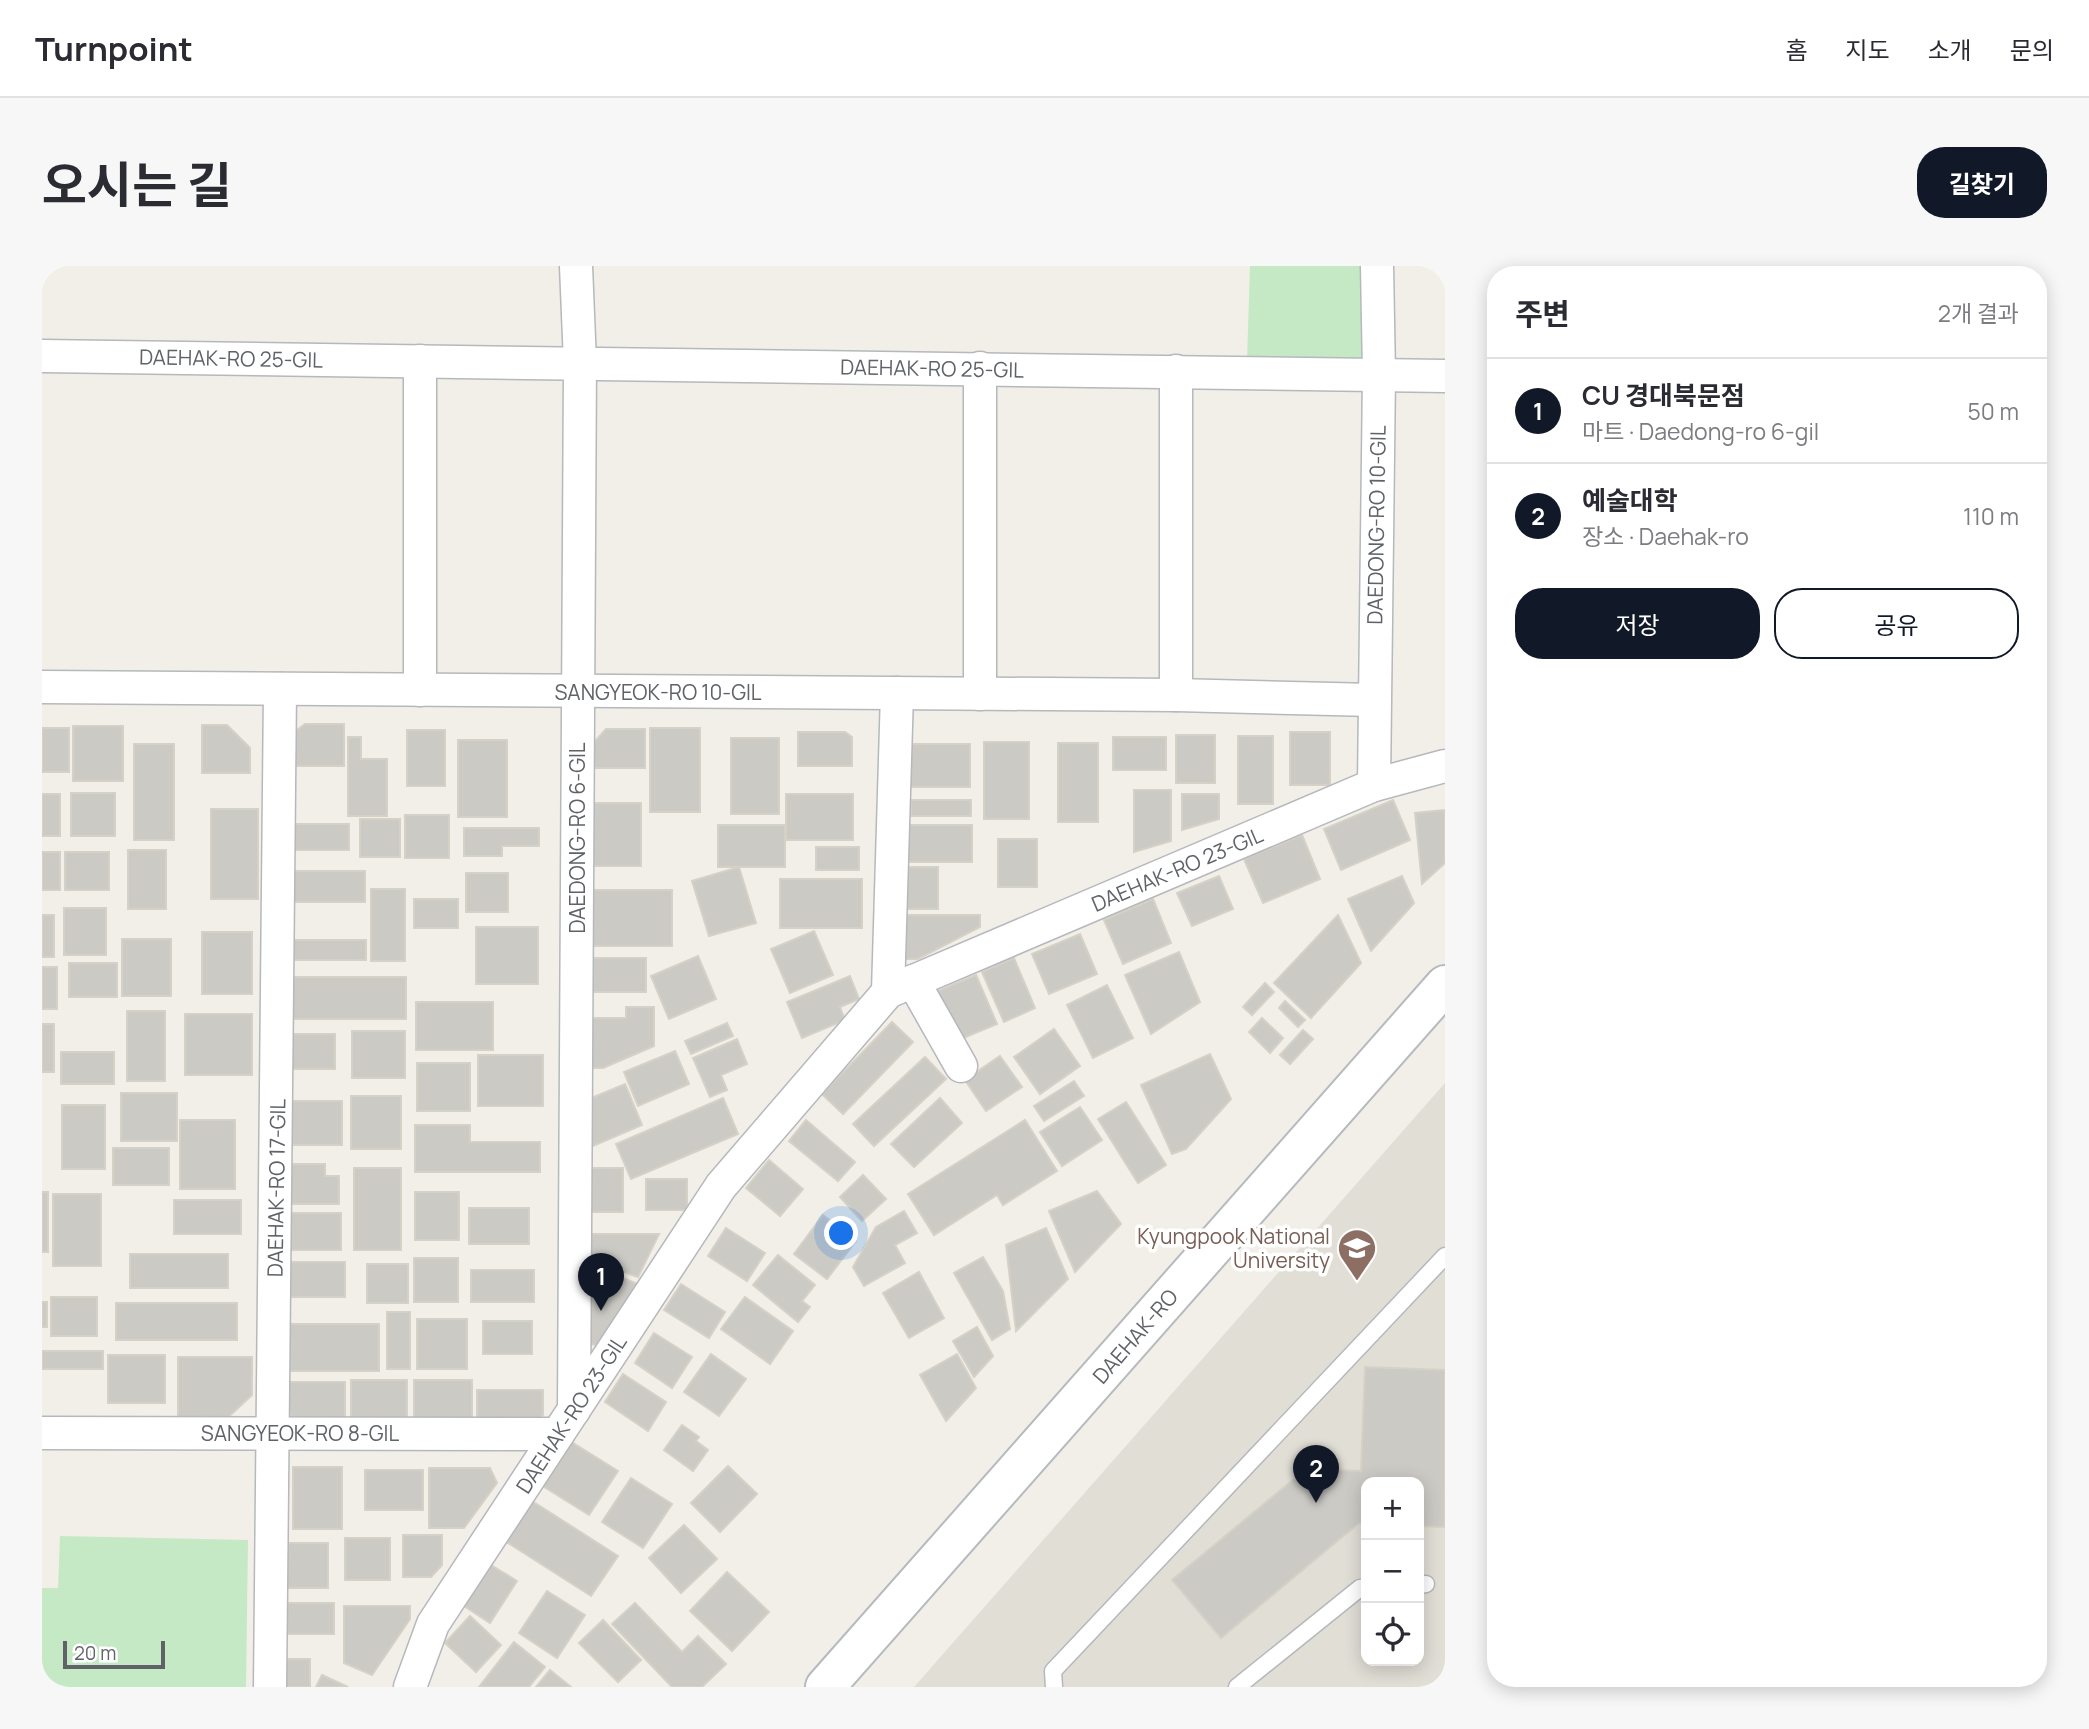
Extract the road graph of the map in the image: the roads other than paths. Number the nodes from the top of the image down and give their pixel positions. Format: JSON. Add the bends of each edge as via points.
{"nodes":[{"id":1,"x":576,"y":266,"type":"edge"},
{"id":2,"x":1377,"y":266,"type":"edge"},
{"id":3,"x":42,"y":356,"type":"edge"},
{"id":4,"x":420,"y":361,"type":"junction"},
{"id":5,"x":580,"y":363,"type":"junction"},
{"id":6,"x":980,"y":368,"type":"junction"},
{"id":7,"x":1176,"y":371,"type":"junction"},
{"id":8,"x":1379,"y":374,"type":"junction"},
{"id":9,"x":1445,"y":376,"type":"edge"},
{"id":10,"x":42,"y":687,"type":"edge"},
{"id":11,"x":280,"y":689,"type":"junction"},
{"id":12,"x":420,"y":690,"type":"junction"},
{"id":13,"x":578,"y":691,"type":"junction"},
{"id":14,"x":897,"y":693,"type":"junction"},
{"id":15,"x":980,"y":694,"type":"junction"},
{"id":16,"x":1176,"y":695,"type":"junction"},
{"id":17,"x":1373,"y":700,"type":"junction"},
{"id":18,"x":1445,"y":766,"type":"edge"},
{"id":19,"x":1374,"y":785,"type":"junction"},
{"id":20,"x":1445,"y":985,"type":"edge"},
{"id":21,"x":900,"y":987,"type":"junction"},
{"id":22,"x":961,"y":1066,"type":"dead end"},
{"id":23,"x":1445,"y":1256,"type":"edge"},
{"id":24,"x":566,"y":1422,"type":"junction"},
{"id":25,"x":42,"y":1433,"type":"edge"},
{"id":26,"x":273,"y":1433,"type":"junction"},
{"id":27,"x":1361,"y":1588,"type":"edge"},
{"id":28,"x":270,"y":1687,"type":"edge"},
{"id":29,"x":410,"y":1687,"type":"edge"},
{"id":30,"x":825,"y":1687,"type":"edge"},
{"id":31,"x":1054,"y":1687,"type":"edge"},
{"id":32,"x":1237,"y":1687,"type":"edge"}],
"edges":[{"from":1,"to":5,"type":"street","name":"DAEDONG-RO 6-GIL"},
{"from":2,"to":8,"type":"street","name":"DAEDONG-RO 10-GIL"},
{"from":3,"to":4,"type":"street","name":"DAEHAK-RO 25-GIL"},
{"from":4,"to":5,"type":"street","name":"DAEHAK-RO 25-GIL"},
{"from":4,"to":12,"type":"street"},
{"from":5,"to":6,"type":"street","name":"DAEHAK-RO 25-GIL"},
{"from":5,"to":13,"type":"street","name":"DAEDONG-RO 6-GIL"},
{"from":6,"to":7,"type":"street","name":"DAEHAK-RO 25-GIL"},
{"from":6,"to":15,"type":"street"},
{"from":7,"to":8,"type":"street","name":"DAEHAK-RO 25-GIL"},
{"from":7,"to":16,"type":"street"},
{"from":8,"to":9,"type":"street","name":"DAEHAK-RO 25-GIL"},
{"from":8,"to":17,"type":"street","name":"DAEDONG-RO 10-GIL"},
{"from":10,"to":11,"type":"street","name":"SANGYEOK-RO 10-GIL"},
{"from":11,"to":12,"type":"street","name":"SANGYEOK-RO 10-GIL"},
{"from":11,"to":26,"type":"street","name":"DAEHAK-RO 17-GIL"},
{"from":12,"to":13,"type":"street","name":"SANGYEOK-RO 10-GIL"},
{"from":13,"to":14,"type":"street","name":"SANGYEOK-RO 10-GIL"},
{"from":13,"to":24,"type":"street","name":"DAEDONG-RO 6-GIL"},
{"from":14,"to":15,"type":"street","name":"SANGYEOK-RO 10-GIL"},
{"from":14,"to":21,"type":"street","via":[[893,828]]},
{"from":15,"to":16,"type":"street","name":"SANGYEOK-RO 10-GIL"},
{"from":16,"to":17,"type":"street","name":"SANGYEOK-RO 10-GIL"},
{"from":17,"to":19,"type":"street","name":"DAEDONG-RO 10-GIL"},
{"from":18,"to":19,"type":"street","name":"DAEHAK-RO 23-GIL"},
{"from":19,"to":21,"type":"street","name":"DAEHAK-RO 23-GIL"},
{"from":20,"to":30,"type":"main road","name":"DAEHAK-RO"},
{"from":21,"to":22,"type":"street"},
{"from":21,"to":24,"type":"street","name":"DAEHAK-RO 23-GIL","via":[[722,1186]]},
{"from":23,"to":31,"type":"lane","via":[[1053,1671]]},
{"from":24,"to":26,"type":"street","name":"SANGYEOK-RO 8-GIL"},
{"from":24,"to":29,"type":"street","name":"DAEHAK-RO 23-GIL","via":[[433,1624]]},
{"from":25,"to":26,"type":"street","name":"SANGYEOK-RO 8-GIL"},
{"from":26,"to":28,"type":"street","name":"DAEHAK-RO 17-GIL"},
{"from":27,"to":32,"type":"lane"}]}
